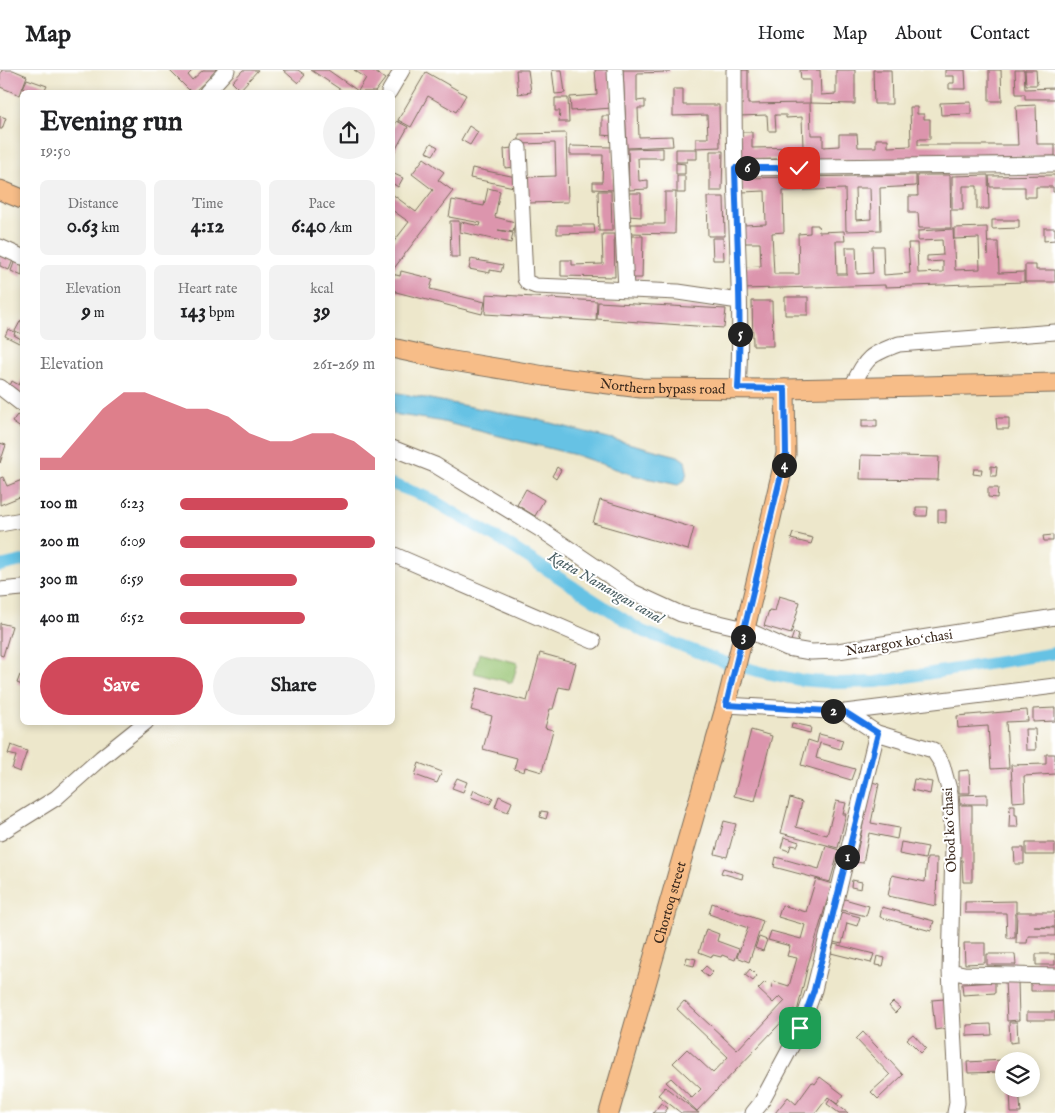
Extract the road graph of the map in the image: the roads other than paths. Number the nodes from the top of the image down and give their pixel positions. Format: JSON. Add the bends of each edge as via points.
{"nodes":[{"id":1,"x":227,"y":70,"type":"edge"},
{"id":2,"x":402,"y":70,"type":"edge"},
{"id":3,"x":615,"y":70,"type":"edge"},
{"id":4,"x":734,"y":70,"type":"edge"},
{"id":5,"x":209,"y":90,"type":"edge"},
{"id":6,"x":390,"y":90,"type":"edge"},
{"id":7,"x":519,"y":148,"type":"dead end"},
{"id":8,"x":1055,"y":164,"type":"edge"},
{"id":9,"x":735,"y":168,"type":"junction"},
{"id":10,"x":0,"y":190,"type":"edge"},
{"id":11,"x":20,"y":198,"type":"edge"},
{"id":12,"x":0,"y":248,"type":"edge"},
{"id":13,"x":20,"y":256,"type":"edge"},
{"id":14,"x":626,"y":289,"type":"junction"},
{"id":15,"x":740,"y":301,"type":"junction"},
{"id":16,"x":1055,"y":332,"type":"edge"},
{"id":17,"x":395,"y":349,"type":"edge"},
{"id":18,"x":1055,"y":383,"type":"edge"},
{"id":19,"x":0,"y":387,"type":"edge"},
{"id":20,"x":738,"y":388,"type":"junction"},
{"id":21,"x":851,"y":388,"type":"junction"},
{"id":22,"x":785,"y":389,"type":"junction"},
{"id":23,"x":20,"y":402,"type":"edge"},
{"id":24,"x":395,"y":449,"type":"edge"},
{"id":25,"x":20,"y":520,"type":"edge"},
{"id":26,"x":0,"y":524,"type":"edge"},
{"id":27,"x":395,"y":555,"type":"edge"},
{"id":28,"x":20,"y":588,"type":"edge"},
{"id":29,"x":0,"y":590,"type":"edge"},
{"id":30,"x":1055,"y":617,"type":"edge"},
{"id":31,"x":744,"y":633,"type":"junction"},
{"id":32,"x":593,"y":641,"type":"dead end"},
{"id":33,"x":1055,"y":686,"type":"edge"},
{"id":34,"x":728,"y":699,"type":"junction"},
{"id":35,"x":845,"y":712,"type":"junction"},
{"id":36,"x":142,"y":725,"type":"edge"},
{"id":37,"x":878,"y":733,"type":"junction"},
{"id":38,"x":0,"y":833,"type":"edge"},
{"id":39,"x":950,"y":971,"type":"junction"},
{"id":40,"x":1055,"y":976,"type":"edge"},
{"id":41,"x":609,"y":1113,"type":"edge"},
{"id":42,"x":754,"y":1113,"type":"edge"},
{"id":43,"x":954,"y":1113,"type":"edge"}],
"edges":[{"from":1,"to":5,"type":"street"},
{"from":2,"to":6,"type":"street"},
{"from":3,"to":14,"type":"street"},
{"from":4,"to":9,"type":"street"},
{"from":7,"to":14,"type":"street","via":[[528,283],[536,286]]},
{"from":8,"to":9,"type":"street"},
{"from":9,"to":15,"type":"street"},
{"from":10,"to":11,"type":"main road"},
{"from":12,"to":13,"type":"street"},
{"from":14,"to":15,"type":"street"},
{"from":15,"to":20,"type":"street"},
{"from":16,"to":21,"type":"street","via":[[899,344],[876,352],[866,360]]},
{"from":17,"to":20,"type":"main road","name":"Northern bypass road","via":[[546,376],[641,388]]},
{"from":18,"to":21,"type":"main road","name":"Northern bypass road"},
{"from":19,"to":23,"type":"street"},
{"from":20,"to":22,"type":"main road","name":"Northern bypass road"},
{"from":21,"to":22,"type":"main road","name":"Northern bypass road"},
{"from":22,"to":31,"type":"main road","name":"Chortoq street","via":[[786,454]]},
{"from":24,"to":31,"type":"street","name":"Nazargox koʻchasi","via":[[435,466],[543,531],[633,592],[681,614]]},
{"from":25,"to":26,"type":"street"},
{"from":27,"to":32,"type":"street"},
{"from":28,"to":29,"type":"street"},
{"from":30,"to":31,"type":"street","name":"Nazargox koʻchasi","via":[[838,651],[811,652],[787,648]]},
{"from":31,"to":34,"type":"main road","name":"Chortoq street"},
{"from":33,"to":35,"type":"street"},
{"from":34,"to":35,"type":"street"},
{"from":34,"to":41,"type":"main road","name":"Chortoq street"},
{"from":35,"to":37,"type":"street","name":"Obod koʻchasi"},
{"from":36,"to":38,"type":"street","via":[[56,798]]},
{"from":37,"to":39,"type":"street","name":"Obod koʻchasi","via":[[933,750],[942,764],[950,794],[953,847]]},
{"from":37,"to":42,"type":"street","via":[[814,990],[800,1030]]},
{"from":39,"to":40,"type":"street"},
{"from":39,"to":43,"type":"street","name":"Obod koʻchasi","via":[[957,1103]]}]}
